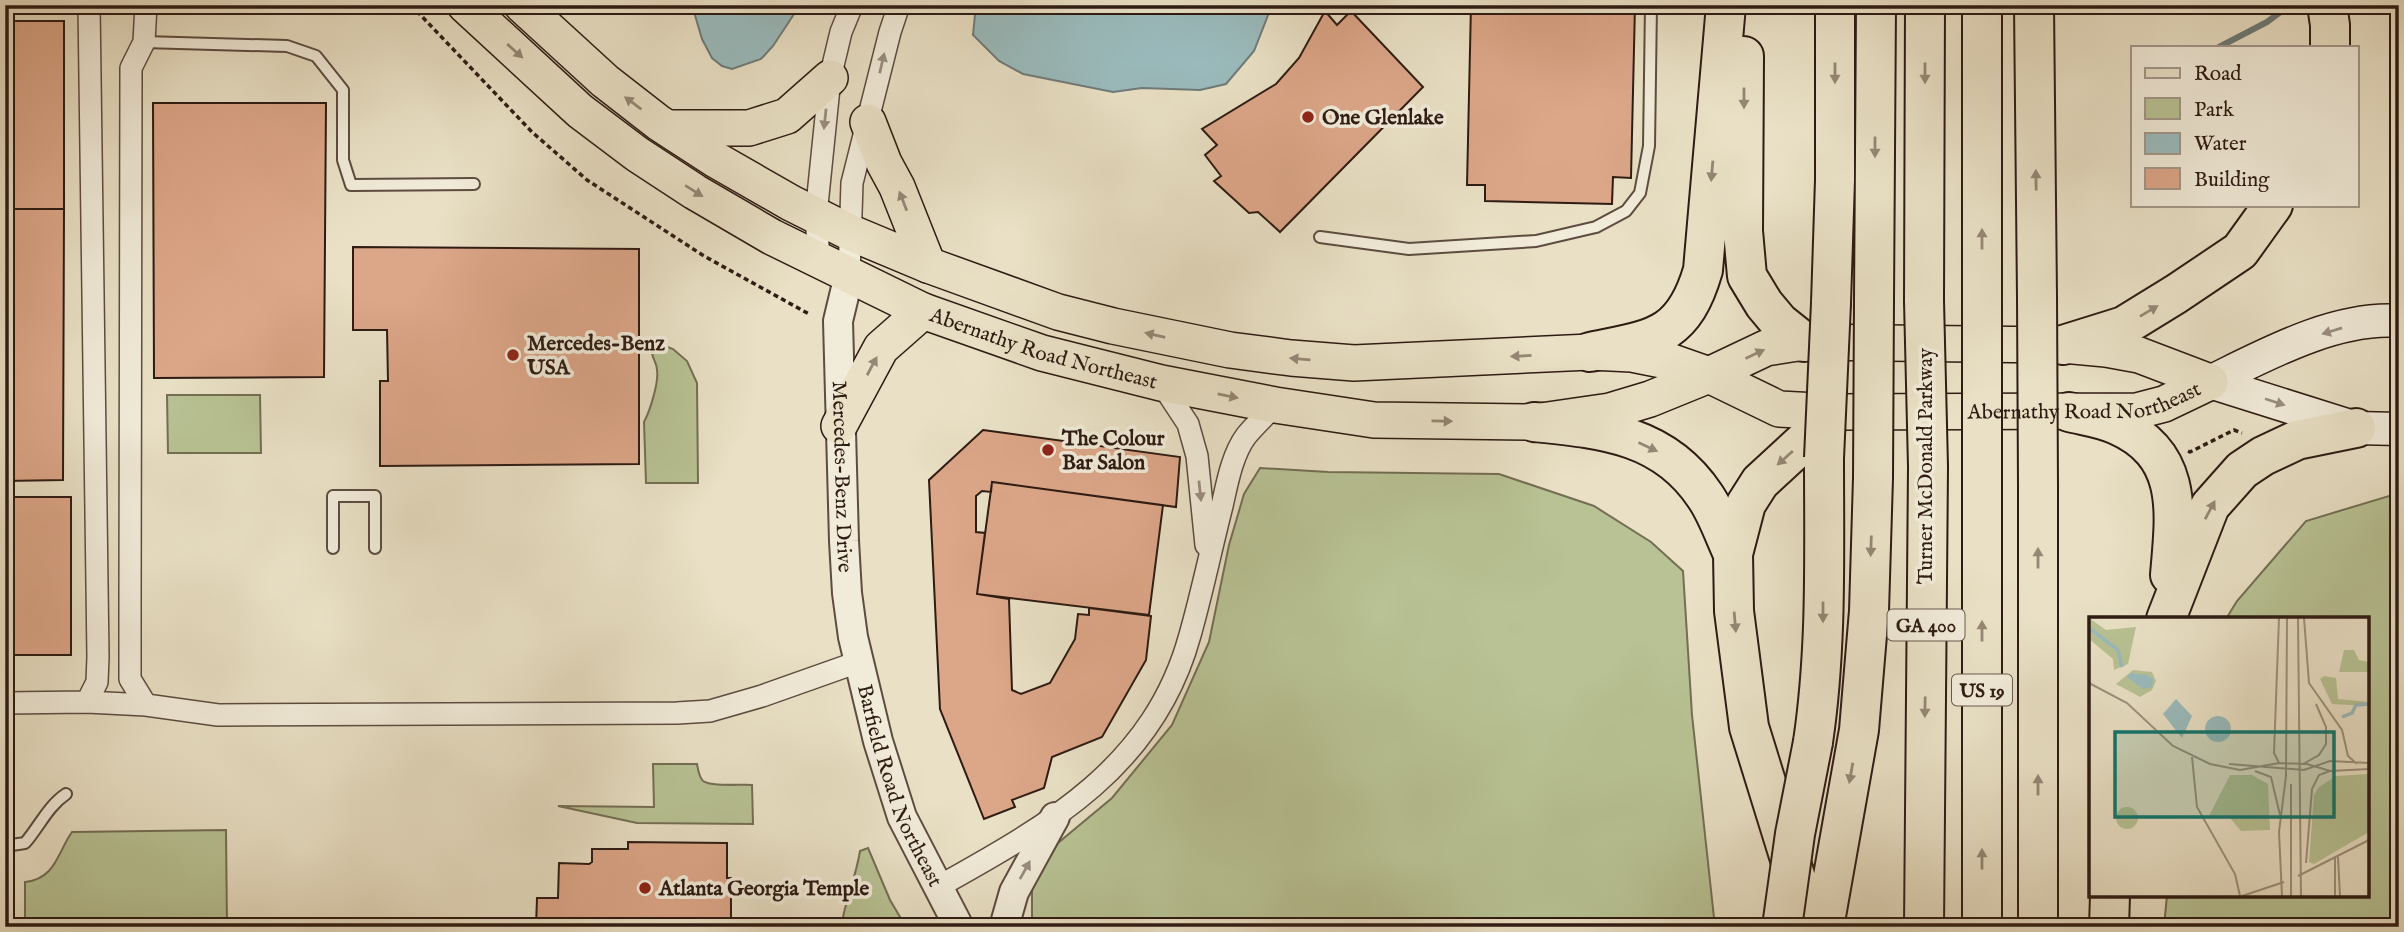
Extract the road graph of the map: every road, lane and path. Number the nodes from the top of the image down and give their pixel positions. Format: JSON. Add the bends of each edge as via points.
{"nodes":[{"id":1,"x":89,"y":5,"type":"edge"},
{"id":2,"x":146,"y":5,"type":"edge"},
{"id":3,"x":411,"y":5,"type":"edge"},
{"id":4,"x":465,"y":5,"type":"edge"},
{"id":5,"x":522,"y":5,"type":"edge"},
{"id":6,"x":852,"y":5,"type":"edge"},
{"id":7,"x":899,"y":5,"type":"edge"},
{"id":8,"x":1651,"y":5,"type":"edge"},
{"id":9,"x":1726,"y":5,"type":"edge"},
{"id":10,"x":1744,"y":5,"type":"edge"},
{"id":11,"x":1835,"y":5,"type":"edge"},
{"id":12,"x":1876,"y":5,"type":"edge"},
{"id":13,"x":1925,"y":5,"type":"edge"},
{"id":14,"x":1982,"y":5,"type":"edge"},
{"id":15,"x":2034,"y":5,"type":"edge"},
{"id":16,"x":2327,"y":5,"type":"edge"},
{"id":17,"x":144,"y":42,"type":"junction"},
{"id":18,"x":2330,"y":46,"type":"edge"},
{"id":19,"x":830,"y":78,"type":"junction"},
{"id":20,"x":869,"y":122,"type":"junction"},
{"id":21,"x":667,"y":128,"type":"junction"},
{"id":22,"x":474,"y":184,"type":"dead end"},
{"id":23,"x":2272,"y":206,"type":"edge"},
{"id":24,"x":816,"y":215,"type":"junction"},
{"id":25,"x":849,"y":232,"type":"junction"},
{"id":26,"x":1320,"y":237,"type":"dead end"},
{"id":27,"x":928,"y":265,"type":"junction"},
{"id":28,"x":834,"y":268,"type":"junction"},
{"id":29,"x":923,"y":311,"type":"junction"},
{"id":30,"x":809,"y":314,"type":"dead end"},
{"id":31,"x":2399,"y":321,"type":"edge"},
{"id":32,"x":1804,"y":342,"type":"junction"},
{"id":33,"x":2063,"y":345,"type":"junction"},
{"id":34,"x":1590,"y":352,"type":"junction"},
{"id":35,"x":1709,"y":375,"type":"junction"},
{"id":36,"x":2210,"y":382,"type":"junction"},
{"id":37,"x":1161,"y":383,"type":"junction"},
{"id":38,"x":1275,"y":405,"type":"junction"},
{"id":39,"x":1836,"y":412,"type":"junction"},
{"id":40,"x":2069,"y":412,"type":"junction"},
{"id":41,"x":1534,"y":422,"type":"junction"},
{"id":42,"x":839,"y":426,"type":"junction"},
{"id":43,"x":2356,"y":428,"type":"junction"},
{"id":44,"x":2399,"y":429,"type":"edge"},
{"id":45,"x":2242,"y":433,"type":"dead end"},
{"id":46,"x":2182,"y":444,"type":"dead end"},
{"id":47,"x":333,"y":548,"type":"dead end"},
{"id":48,"x":375,"y":548,"type":"dead end"},
{"id":49,"x":1733,"y":554,"type":"junction"},
{"id":50,"x":1208,"y":561,"type":"junction"},
{"id":51,"x":2166,"y":617,"type":"edge"},
{"id":52,"x":2167,"y":617,"type":"edge"},
{"id":53,"x":856,"y":650,"type":"junction"},
{"id":54,"x":87,"y":702,"type":"junction"},
{"id":55,"x":5,"y":703,"type":"edge"},
{"id":56,"x":146,"y":705,"type":"junction"},
{"id":57,"x":66,"y":794,"type":"dead end"},
{"id":58,"x":1055,"y":817,"type":"junction"},
{"id":59,"x":5,"y":846,"type":"edge"},
{"id":60,"x":938,"y":887,"type":"junction"},
{"id":61,"x":2110,"y":897,"type":"edge"},
{"id":62,"x":1827,"y":910,"type":"edge"},
{"id":63,"x":959,"y":927,"type":"edge"},
{"id":64,"x":1004,"y":927,"type":"edge"},
{"id":65,"x":1782,"y":927,"type":"edge"},
{"id":66,"x":1811,"y":927,"type":"edge"},
{"id":67,"x":1924,"y":927,"type":"edge"},
{"id":68,"x":1983,"y":927,"type":"edge"},
{"id":69,"x":2038,"y":927,"type":"edge"},
{"id":70,"x":2109,"y":927,"type":"edge"}],
"edges":[{"from":1,"to":54,"type":"street","via":[[98,657],[97,682]]},
{"from":2,"to":17,"type":"street"},
{"from":3,"to":30,"type":"path","via":[[533,132],[587,180],[704,256]]},
{"from":4,"to":28,"type":"main road","name":"Abernathy Road Northeast","one_way":true,"via":[[580,111],[636,154],[772,237]]},
{"from":21,"to":5,"type":"main road","name":"Abernathy Road Northeast","one_way":true,"via":[[605,81]]},
{"from":6,"to":19,"type":"street"},
{"from":20,"to":7,"type":"street","one_way":true},
{"from":8,"to":26,"type":"lane","via":[[1649,146],[1640,193],[1626,211],[1595,227],[1536,241],[1409,249]]},
{"from":9,"to":34,"type":"highway","one_way":true,"via":[[1698,288],[1688,307],[1660,335]]},
{"from":10,"to":32,"type":"highway","one_way":true,"via":[[1742,231],[1747,276],[1763,304]]},
{"from":11,"to":65,"type":"highway","one_way":true,"bridge":true,"via":[[1823,625],[1818,710]]},
{"from":12,"to":62,"type":"highway","one_way":true,"bridge":true,"via":[[1869,611],[1859,730]]},
{"from":13,"to":67,"type":"highway","name":"Turner McDonald Parkway","number":"GA 400","one_way":true,"bridge":true,"via":[[1928,467]]},
{"from":68,"to":14,"type":"highway","number":"US 19","one_way":true,"bridge":true},
{"from":69,"to":15,"type":"highway","number":"US 19","one_way":true,"bridge":true},
{"from":16,"to":18,"type":"highway"},
{"from":17,"to":22,"type":"lane","via":[[287,46],[316,56],[343,90],[344,160],[351,185]]},
{"from":17,"to":56,"type":"street","via":[[131,68],[130,679]]},
{"from":19,"to":21,"type":"main road","via":[[787,116],[749,128]]},
{"from":19,"to":24,"type":"street","one_way":true},
{"from":20,"to":25,"type":"street","via":[[852,183]]},
{"from":27,"to":20,"type":"main road","one_way":true},
{"from":21,"to":24,"type":"main road","name":"Abernathy Road Northeast"},
{"from":33,"to":23,"type":"highway","one_way":true,"via":[[2124,326],[2176,294],[2240,251]]},
{"from":24,"to":25,"type":"main road","name":"Abernathy Road Northeast"},
{"from":24,"to":28,"type":"street"},
{"from":25,"to":27,"type":"main road","name":"Abernathy Road Northeast"},
{"from":25,"to":28,"type":"street"},
{"from":34,"to":27,"type":"main road","name":"Abernathy Road Northeast","one_way":true,"via":[[1354,363],[1291,358],[1218,348],[1058,312]]},
{"from":28,"to":29,"type":"main road","name":"Abernathy Road Northeast"},
{"from":28,"to":42,"type":"street","name":"Mercedes-Benz Drive"},
{"from":29,"to":37,"type":"main road","name":"Abernathy Road Northeast","via":[[1042,353]]},
{"from":42,"to":29,"type":"main road","one_way":true,"via":[[881,348]]},
{"from":31,"to":36,"type":"main road","name":"Abernathy Road Northeast","one_way":true,"via":[[2360,322],[2335,329]]},
{"from":32,"to":33,"type":"main road","name":"Abernathy Road Northeast"},
{"from":35,"to":32,"type":"main road","name":"Abernathy Road Northeast","one_way":true,"via":[[1766,348]]},
{"from":33,"to":36,"type":"main road","name":"Abernathy Road Northeast","via":[[2139,355]]},
{"from":34,"to":35,"type":"main road","name":"Abernathy Road Northeast","via":[[1632,354]]},
{"from":35,"to":39,"type":"main road","name":"Abernathy Road Northeast","via":[[1779,409]]},
{"from":35,"to":41,"type":"main road","name":"Abernathy Road Northeast","via":[[1610,411]]},
{"from":36,"to":40,"type":"main road","name":"Abernathy Road Northeast","via":[[2137,411]]},
{"from":36,"to":43,"type":"main road","name":"Abernathy Road Northeast","one_way":true},
{"from":37,"to":38,"type":"main road","name":"Abernathy Road Northeast","one_way":true},
{"from":37,"to":50,"type":"street","one_way":true,"via":[[1188,424],[1197,456]]},
{"from":38,"to":41,"type":"main road","name":"Abernathy Road Northeast","one_way":true,"via":[[1374,420]]},
{"from":38,"to":50,"type":"street","via":[[1245,438],[1230,473]]},
{"from":39,"to":40,"type":"main road","name":"Abernathy Road Northeast"},
{"from":39,"to":49,"type":"highway","one_way":true,"via":[[1760,482],[1746,504]]},
{"from":40,"to":51,"type":"highway","via":[[2116,424],[2140,439],[2160,460],[2174,497],[2175,519]]},
{"from":41,"to":49,"type":"highway","one_way":true,"via":[[1597,429],[1669,456],[1707,498]]},
{"from":42,"to":53,"type":"street","name":"Mercedes-Benz Drive","via":[[847,593]]},
{"from":43,"to":44,"type":"main road","name":"Abernathy Road Northeast"},
{"from":52,"to":43,"type":"highway","one_way":true,"via":[[2210,506],[2242,470],[2297,440]]},
{"from":45,"to":46,"type":"path","via":[[2234,430],[2190,452]]},
{"from":47,"to":48,"type":"lane","via":[[333,496],[375,496]]},
{"from":49,"to":66,"type":"highway","one_way":true,"via":[[1734,611],[1749,727]]},
{"from":50,"to":58,"type":"street","via":[[1190,636],[1160,708],[1111,770]]},
{"from":53,"to":56,"type":"street","via":[[762,696],[699,712],[218,715]]},
{"from":53,"to":60,"type":"street","name":"Barfield Road Northeast","via":[[902,817]]},
{"from":54,"to":55,"type":"street"},
{"from":54,"to":56,"type":"street"},
{"from":57,"to":59,"type":"lane","via":[[52,803],[25,844]]},
{"from":58,"to":60,"type":"street"},
{"from":64,"to":58,"type":"street","one_way":true,"via":[[1014,892]]},
{"from":60,"to":63,"type":"street","name":"Barfield Road Northeast"},
{"from":61,"to":70,"type":"highway"}]}
